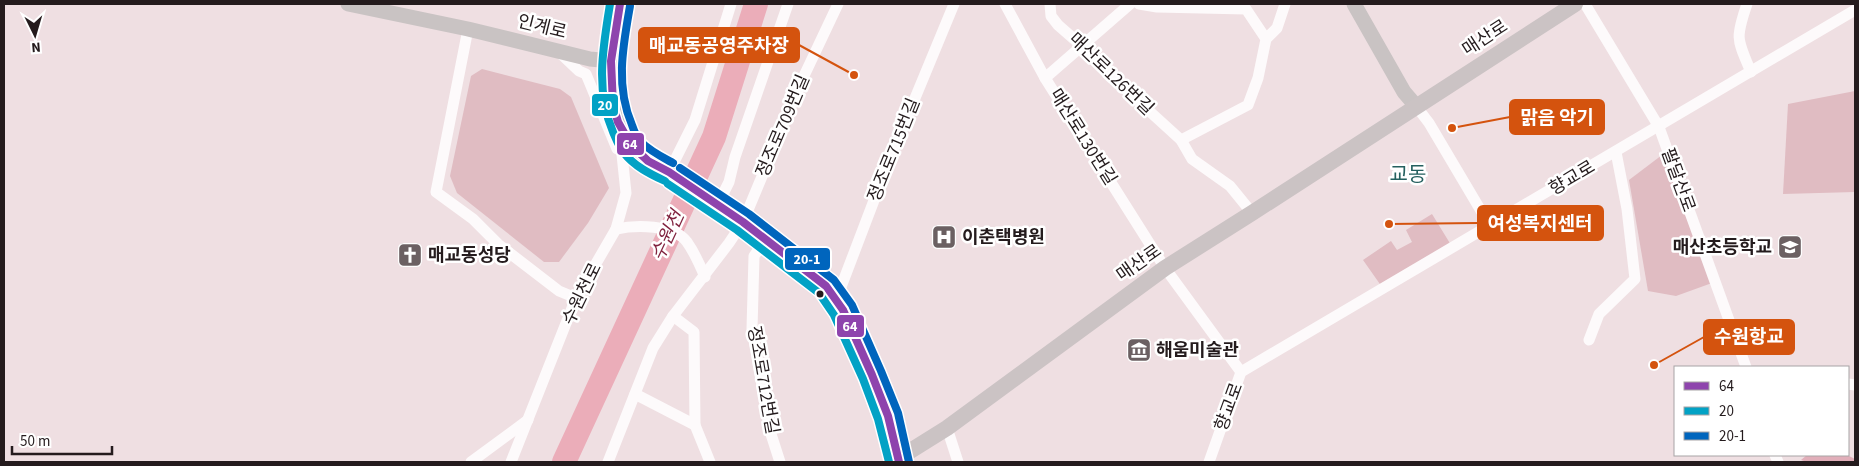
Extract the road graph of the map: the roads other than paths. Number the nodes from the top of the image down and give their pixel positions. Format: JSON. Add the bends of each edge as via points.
{"nodes":[{"id":1,"x":348,"y":4,"type":"edge"},
{"id":2,"x":621,"y":4,"type":"edge"},
{"id":3,"x":732,"y":4,"type":"edge"},
{"id":4,"x":788,"y":4,"type":"edge"},
{"id":5,"x":838,"y":4,"type":"edge"},
{"id":6,"x":954,"y":4,"type":"edge"},
{"id":7,"x":1005,"y":4,"type":"edge"},
{"id":8,"x":1050,"y":4,"type":"edge"},
{"id":9,"x":1130,"y":4,"type":"edge"},
{"id":10,"x":1139,"y":4,"type":"edge"},
{"id":11,"x":1285,"y":4,"type":"edge"},
{"id":12,"x":1354,"y":4,"type":"edge"},
{"id":13,"x":1575,"y":4,"type":"edge"},
{"id":14,"x":1585,"y":4,"type":"edge"},
{"id":15,"x":1747,"y":4,"type":"edge"},
{"id":16,"x":1855,"y":10,"type":"edge"},
{"id":17,"x":468,"y":29,"type":"junction"},
{"id":18,"x":1266,"y":39,"type":"junction"},
{"id":19,"x":1082,"y":46,"type":"junction"},
{"id":20,"x":558,"y":50,"type":"junction"},
{"id":21,"x":611,"y":61,"type":"junction"},
{"id":22,"x":1750,"y":72,"type":"junction"},
{"id":23,"x":1046,"y":78,"type":"junction"},
{"id":24,"x":1416,"y":106,"type":"junction"},
{"id":25,"x":618,"y":122,"type":"junction"},
{"id":26,"x":1659,"y":127,"type":"junction"},
{"id":27,"x":1181,"y":140,"type":"junction"},
{"id":28,"x":1616,"y":152,"type":"junction"},
{"id":29,"x":622,"y":160,"type":"junction"},
{"id":30,"x":671,"y":174,"type":"junction"},
{"id":31,"x":715,"y":204,"type":"junction"},
{"id":32,"x":1252,"y":213,"type":"junction"},
{"id":33,"x":742,"y":222,"type":"junction"},
{"id":34,"x":1490,"y":226,"type":"junction"},
{"id":35,"x":616,"y":230,"type":"junction"},
{"id":36,"x":765,"y":240,"type":"junction"},
{"id":37,"x":1165,"y":268,"type":"junction"},
{"id":38,"x":705,"y":277,"type":"junction"},
{"id":39,"x":833,"y":295,"type":"junction"},
{"id":40,"x":576,"y":298,"type":"junction"},
{"id":41,"x":673,"y":316,"type":"junction"},
{"id":42,"x":1589,"y":340,"type":"dead end"},
{"id":43,"x":1746,"y":366,"type":"edge"},
{"id":44,"x":1241,"y":372,"type":"junction"},
{"id":45,"x":635,"y":394,"type":"junction"},
{"id":46,"x":528,"y":420,"type":"junction"},
{"id":47,"x":695,"y":425,"type":"junction"},
{"id":48,"x":947,"y":428,"type":"junction"},
{"id":49,"x":897,"y":461,"type":"edge"},
{"id":50,"x":471,"y":462,"type":"edge"},
{"id":51,"x":511,"y":462,"type":"edge"},
{"id":52,"x":608,"y":462,"type":"edge"},
{"id":53,"x":710,"y":462,"type":"edge"},
{"id":54,"x":780,"y":462,"type":"edge"},
{"id":55,"x":958,"y":462,"type":"edge"},
{"id":56,"x":1209,"y":462,"type":"edge"}],
"edges":[{"from":1,"to":17,"type":"street","name":"인계로"},
{"from":2,"to":21,"type":"street"},
{"from":3,"to":30,"type":"street","via":[[695,120]]},
{"from":4,"to":31,"type":"street","via":[[729,182]]},
{"from":5,"to":33,"type":"street","name":"정조로709번길"},
{"from":6,"to":39,"type":"street","name":"정조로715번길","via":[[841,287]]},
{"from":7,"to":23,"type":"street","name":"매산로130번길"},
{"from":8,"to":19,"type":"street","name":"매산로126번길","via":[[1051,16]]},
{"from":9,"to":19,"type":"street"},
{"from":10,"to":18,"type":"street","via":[[1246,9]]},
{"from":11,"to":18,"type":"street","via":[[1277,28]]},
{"from":12,"to":24,"type":"street","via":[[1404,92]]},
{"from":13,"to":24,"type":"main road","name":"매산로"},
{"from":14,"to":26,"type":"street","name":"팔달산로"},
{"from":15,"to":22,"type":"street","via":[[1738,29],[1738,42]]},
{"from":16,"to":22,"type":"street","name":"향교로"},
{"from":17,"to":20,"type":"street","name":"인계로"},
{"from":17,"to":40,"type":"street","via":[[436,192],[559,291]]},
{"from":18,"to":27,"type":"street","via":[[1248,106]]},
{"from":19,"to":23,"type":"street"},
{"from":19,"to":27,"type":"street","name":"매산로126번길"},
{"from":20,"to":21,"type":"street","name":"인계로"},
{"from":20,"to":29,"type":"street","via":[[586,74]]},
{"from":21,"to":25,"type":"street","via":[[613,105]]},
{"from":22,"to":26,"type":"street","name":"향교로"},
{"from":23,"to":37,"type":"street","name":"매산로130번길"},
{"from":24,"to":32,"type":"main road","name":"매산로"},
{"from":24,"to":34,"type":"street"},
{"from":25,"to":29,"type":"street","name":"수원천로"},
{"from":25,"to":30,"type":"street","via":[[631,145],[648,161]]},
{"from":26,"to":28,"type":"street","name":"향교로"},
{"from":26,"to":43,"type":"street","name":"팔달산로"},
{"from":27,"to":32,"type":"street","name":"매산로126번길","via":[[1192,160],[1230,186]]},
{"from":28,"to":34,"type":"street","name":"향교로"},
{"from":28,"to":42,"type":"street","via":[[1635,279],[1600,314]]},
{"from":29,"to":35,"type":"street","name":"수원천로","via":[[626,193]]},
{"from":30,"to":31,"type":"street"},
{"from":31,"to":33,"type":"street"},
{"from":32,"to":37,"type":"main road","name":"매산로"},
{"from":33,"to":36,"type":"street"},
{"from":33,"to":38,"type":"street"},
{"from":34,"to":44,"type":"street","name":"향교로"},
{"from":35,"to":38,"type":"street","via":[[642,226],[673,233],[686,240]]},
{"from":35,"to":40,"type":"street","name":"수원천로"},
{"from":36,"to":39,"type":"street","via":[[826,286]]},
{"from":36,"to":54,"type":"street","name":"정조로712번길","via":[[754,256],[752,329],[770,431]]},
{"from":37,"to":44,"type":"street","name":"매산로130번길"},
{"from":37,"to":48,"type":"main road","name":"매산로"},
{"from":38,"to":41,"type":"street"},
{"from":39,"to":49,"type":"street","via":[[888,416]]},
{"from":40,"to":46,"type":"street","name":"수원천로"},
{"from":41,"to":45,"type":"street","via":[[653,348]]},
{"from":41,"to":47,"type":"street","via":[[694,332]]},
{"from":44,"to":56,"type":"street","name":"향교로"},
{"from":45,"to":47,"type":"street"},
{"from":45,"to":52,"type":"street"},
{"from":46,"to":50,"type":"street"},
{"from":46,"to":51,"type":"street","name":"수원천로"},
{"from":47,"to":53,"type":"street"},
{"from":48,"to":49,"type":"main road","name":"매산로"},
{"from":48,"to":55,"type":"street"}]}
